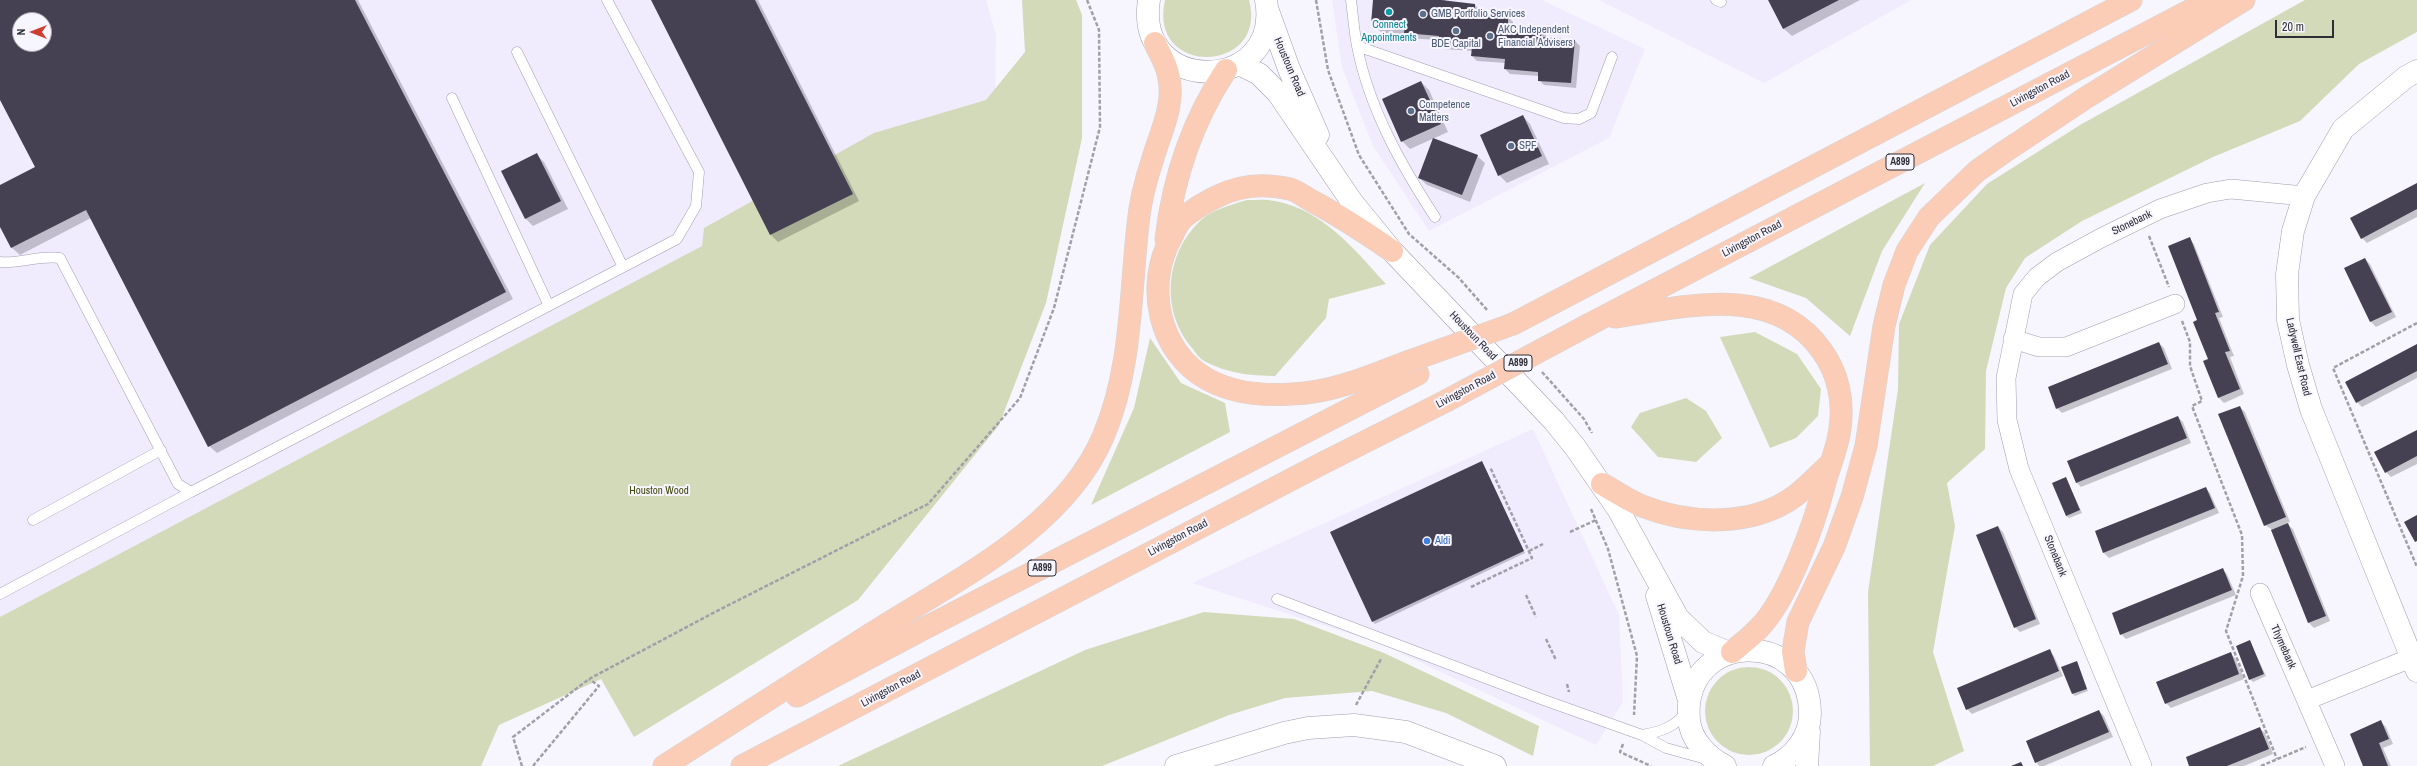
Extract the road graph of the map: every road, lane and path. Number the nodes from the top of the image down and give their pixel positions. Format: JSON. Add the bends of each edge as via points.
{"nodes":[{"id":1,"x":607,"y":0,"type":"edge"},
{"id":2,"x":1087,"y":0,"type":"edge"},
{"id":3,"x":1352,"y":0,"type":"edge"},
{"id":4,"x":2131,"y":0,"type":"edge"},
{"id":5,"x":2210,"y":0,"type":"edge"},
{"id":6,"x":2244,"y":0,"type":"edge"},
{"id":7,"x":1147,"y":3,"type":"edge"},
{"id":8,"x":1267,"y":5,"type":"edge"},
{"id":9,"x":1155,"y":43,"type":"junction"},
{"id":10,"x":1357,"y":46,"type":"junction"},
{"id":11,"x":517,"y":52,"type":"dead end"},
{"id":12,"x":1612,"y":57,"type":"dead end"},
{"id":13,"x":1233,"y":67,"type":"junction"},
{"id":14,"x":2417,"y":71,"type":"edge"},
{"id":15,"x":452,"y":98,"type":"dead end"},
{"id":16,"x":1329,"y":168,"type":"junction"},
{"id":17,"x":2304,"y":196,"type":"junction"},
{"id":18,"x":1435,"y":217,"type":"dead end"},
{"id":19,"x":2142,"y":218,"type":"junction"},
{"id":20,"x":1165,"y":249,"type":"junction"},
{"id":21,"x":1392,"y":251,"type":"junction"},
{"id":22,"x":0,"y":262,"type":"edge"},
{"id":23,"x":623,"y":267,"type":"junction"},
{"id":24,"x":2175,"y":304,"type":"junction"},
{"id":25,"x":549,"y":306,"type":"junction"},
{"id":26,"x":1594,"y":322,"type":"junction"},
{"id":27,"x":2417,"y":322,"type":"edge"},
{"id":28,"x":2013,"y":339,"type":"junction"},
{"id":29,"x":1413,"y":368,"type":"junction"},
{"id":30,"x":161,"y":450,"type":"junction"},
{"id":31,"x":1829,"y":465,"type":"junction"},
{"id":32,"x":1490,"y":467,"type":"dead end"},
{"id":33,"x":1602,"y":484,"type":"junction"},
{"id":34,"x":191,"y":492,"type":"junction"},
{"id":35,"x":1588,"y":503,"type":"dead end"},
{"id":36,"x":33,"y":520,"type":"dead end"},
{"id":37,"x":1596,"y":520,"type":"junction"},
{"id":38,"x":1570,"y":532,"type":"dead end"},
{"id":39,"x":1543,"y":544,"type":"dead end"},
{"id":40,"x":1529,"y":551,"type":"junction"},
{"id":41,"x":1513,"y":567,"type":"junction"},
{"id":42,"x":2417,"y":567,"type":"edge"},
{"id":43,"x":1649,"y":568,"type":"junction"},
{"id":44,"x":1515,"y":572,"type":"dead end"},
{"id":45,"x":1471,"y":587,"type":"dead end"},
{"id":46,"x":2260,"y":593,"type":"dead end"},
{"id":47,"x":0,"y":594,"type":"edge"},
{"id":48,"x":1526,"y":595,"type":"dead end"},
{"id":49,"x":1277,"y":599,"type":"dead end"},
{"id":50,"x":1536,"y":616,"type":"dead end"},
{"id":51,"x":1546,"y":639,"type":"dead end"},
{"id":52,"x":1730,"y":652,"type":"junction"},
{"id":53,"x":1381,"y":659,"type":"dead end"},
{"id":54,"x":1556,"y":660,"type":"dead end"},
{"id":55,"x":2414,"y":665,"type":"edge"},
{"id":56,"x":1796,"y":671,"type":"junction"},
{"id":57,"x":590,"y":679,"type":"junction"},
{"id":58,"x":1567,"y":684,"type":"dead end"},
{"id":59,"x":1569,"y":692,"type":"dead end"},
{"id":60,"x":2306,"y":700,"type":"junction"},
{"id":61,"x":1688,"y":703,"type":"junction"},
{"id":62,"x":1356,"y":709,"type":"dead end"},
{"id":63,"x":1634,"y":715,"type":"dead end"},
{"id":64,"x":1810,"y":718,"type":"junction"},
{"id":65,"x":1642,"y":735,"type":"junction"},
{"id":66,"x":1623,"y":744,"type":"dead end"},
{"id":67,"x":2310,"y":753,"type":"dead end"},
{"id":68,"x":2277,"y":759,"type":"junction"},
{"id":69,"x":1206,"y":761,"type":"edge"},
{"id":70,"x":1719,"y":763,"type":"edge"},
{"id":71,"x":522,"y":766,"type":"edge"},
{"id":72,"x":533,"y":766,"type":"edge"},
{"id":73,"x":664,"y":766,"type":"edge"},
{"id":74,"x":667,"y":766,"type":"edge"},
{"id":75,"x":742,"y":766,"type":"edge"},
{"id":76,"x":1176,"y":766,"type":"edge"},
{"id":77,"x":1495,"y":766,"type":"edge"},
{"id":78,"x":1652,"y":766,"type":"edge"},
{"id":79,"x":1774,"y":766,"type":"edge"},
{"id":80,"x":1808,"y":766,"type":"edge"},
{"id":81,"x":2142,"y":766,"type":"edge"},
{"id":82,"x":2262,"y":766,"type":"edge"},
{"id":83,"x":2335,"y":766,"type":"edge"}],
"edges":[{"from":1,"to":23,"type":"lane","via":[[699,172],[696,206],[677,240]]},
{"from":2,"to":57,"type":"path","via":[[1099,30],[1100,127],[1054,308],[1020,398],[928,504],[715,612]]},
{"from":3,"to":10,"type":"lane"},
{"from":4,"to":29,"type":"main road","bridge":true,"via":[[1513,324]]},
{"from":5,"to":26,"type":"main road","name":"Livingston Road","number":"A899"},
{"from":6,"to":56,"type":"main road","via":[[2087,97],[2004,152],[1977,171],[1929,217],[1907,251],[1894,285],[1884,326],[1866,446],[1852,497],[1834,547],[1798,622],[1793,651]]},
{"from":7,"to":9,"type":"street","via":[[1149,27]]},
{"from":8,"to":13,"type":"street","via":[[1266,26],[1261,42],[1252,54]]},
{"from":8,"to":16,"type":"street","name":"Houstoun Road","via":[[1274,32],[1315,127]]},
{"from":9,"to":13,"type":"street","via":[[1165,56],[1178,66],[1189,70],[1210,73]]},
{"from":9,"to":73,"type":"main road","via":[[1168,74],[1171,97],[1144,191],[1138,222],[1127,350],[1119,388],[1105,433],[1090,463],[1069,492],[1045,517],[971,572]]},
{"from":10,"to":12,"type":"lane","via":[[1564,118],[1579,119],[1591,113]]},
{"from":10,"to":18,"type":"lane","via":[[1372,98],[1392,144],[1411,181]]},
{"from":11,"to":23,"type":"lane"},
{"from":13,"to":16,"type":"street","name":"Houstoun Road","via":[[1259,74],[1278,93]]},
{"from":13,"to":20,"type":"main road","via":[[1200,114],[1179,171]]},
{"from":14,"to":17,"type":"street","name":"Ladywell East Road","via":[[2406,77],[2343,129]]},
{"from":15,"to":25,"type":"lane"},
{"from":16,"to":21,"type":"street","name":"Houstoun Road","via":[[1352,202]]},
{"from":17,"to":19,"type":"street","name":"Stonebank","via":[[2231,189],[2207,193]]},
{"from":17,"to":55,"type":"street","name":"Ladywell East Road","via":[[2293,231],[2287,274],[2288,320],[2298,365],[2313,416]]},
{"from":19,"to":24,"type":"path"},
{"from":19,"to":28,"type":"street","name":"Stonebank","via":[[2057,262],[2037,276],[2023,294]]},
{"from":20,"to":21,"type":"main road","via":[[1181,220],[1202,204],[1233,188],[1262,186],[1291,190],[1341,216]]},
{"from":20,"to":29,"type":"main road","via":[[1157,291],[1158,311],[1175,348],[1187,365],[1206,379],[1227,388],[1250,392],[1294,394]]},
{"from":21,"to":33,"type":"street","name":"Houstoun Road","via":[[1554,421]]},
{"from":22,"to":30,"type":"lane","via":[[9,263],[47,256],[60,258]]},
{"from":23,"to":25,"type":"lane"},
{"from":24,"to":28,"type":"street","via":[[2066,347],[2039,347]]},
{"from":24,"to":68,"type":"path","via":[[2190,342],[2190,366],[2202,401],[2192,406],[2242,535],[2243,576],[2226,631]]},
{"from":25,"to":34,"type":"lane"},
{"from":26,"to":31,"type":"main road","via":[[1706,304],[1732,304],[1763,309],[1798,324],[1828,359],[1837,379],[1841,402],[1840,429]]},
{"from":26,"to":75,"type":"main road","name":"Livingston Road","number":"A899","bridge":true},
{"from":27,"to":42,"type":"path","via":[[2333,368]]},
{"from":28,"to":81,"type":"street","name":"Stonebank","via":[[2006,378],[2008,420],[2019,469]]},
{"from":29,"to":74,"type":"main road","number":"A899"},
{"from":30,"to":34,"type":"lane","via":[[178,484]]},
{"from":30,"to":36,"type":"lane"},
{"from":31,"to":33,"type":"main road","via":[[1795,496],[1767,511],[1728,521],[1689,518],[1642,506]]},
{"from":31,"to":52,"type":"main road","via":[[1808,538],[1778,602],[1760,627]]},
{"from":32,"to":40,"type":"path"},
{"from":33,"to":43,"type":"street","name":"Houstoun Road"},
{"from":34,"to":47,"type":"lane"},
{"from":35,"to":37,"type":"path"},
{"from":37,"to":38,"type":"path"},
{"from":37,"to":63,"type":"path","via":[[1608,549],[1637,656]]},
{"from":39,"to":40,"type":"path"},
{"from":40,"to":41,"type":"path","via":[[1532,558]]},
{"from":41,"to":44,"type":"path"},
{"from":41,"to":45,"type":"path"},
{"from":43,"to":52,"type":"street","name":"Houstoun Road","via":[[1678,618],[1702,642]]},
{"from":43,"to":61,"type":"street","name":"Houstoun Road"},
{"from":46,"to":60,"type":"street","name":"Thymebank"},
{"from":48,"to":50,"type":"path"},
{"from":49,"to":65,"type":"lane"},
{"from":51,"to":54,"type":"path"},
{"from":52,"to":56,"type":"street","via":[[1749,649],[1767,652],[1783,659]]},
{"from":52,"to":61,"type":"street","via":[[1714,660],[1702,671]]},
{"from":53,"to":62,"type":"path","via":[[1356,704]]},
{"from":55,"to":60,"type":"street"},
{"from":56,"to":64,"type":"street","via":[[1805,686],[1810,702]]},
{"from":57,"to":71,"type":"path","via":[[513,737]]},
{"from":57,"to":72,"type":"path","via":[[599,686]]},
{"from":58,"to":59,"type":"path"},
{"from":60,"to":83,"type":"street","name":"Thymebank"},
{"from":61,"to":65,"type":"lane","via":[[1682,718],[1658,732]]},
{"from":61,"to":70,"type":"street","via":[[1690,727],[1699,746]]},
{"from":64,"to":79,"type":"street","via":[[1805,735],[1796,751]]},
{"from":64,"to":80,"type":"street"},
{"from":65,"to":70,"type":"lane","via":[[1666,748]]},
{"from":66,"to":78,"type":"path","via":[[1620,752]]},
{"from":67,"to":68,"type":"path","via":[[2308,746]]},
{"from":68,"to":82,"type":"path"},
{"from":69,"to":76,"type":"street"},
{"from":69,"to":77,"type":"street","via":[[1284,733],[1308,728],[1354,725],[1406,732]]}]}
